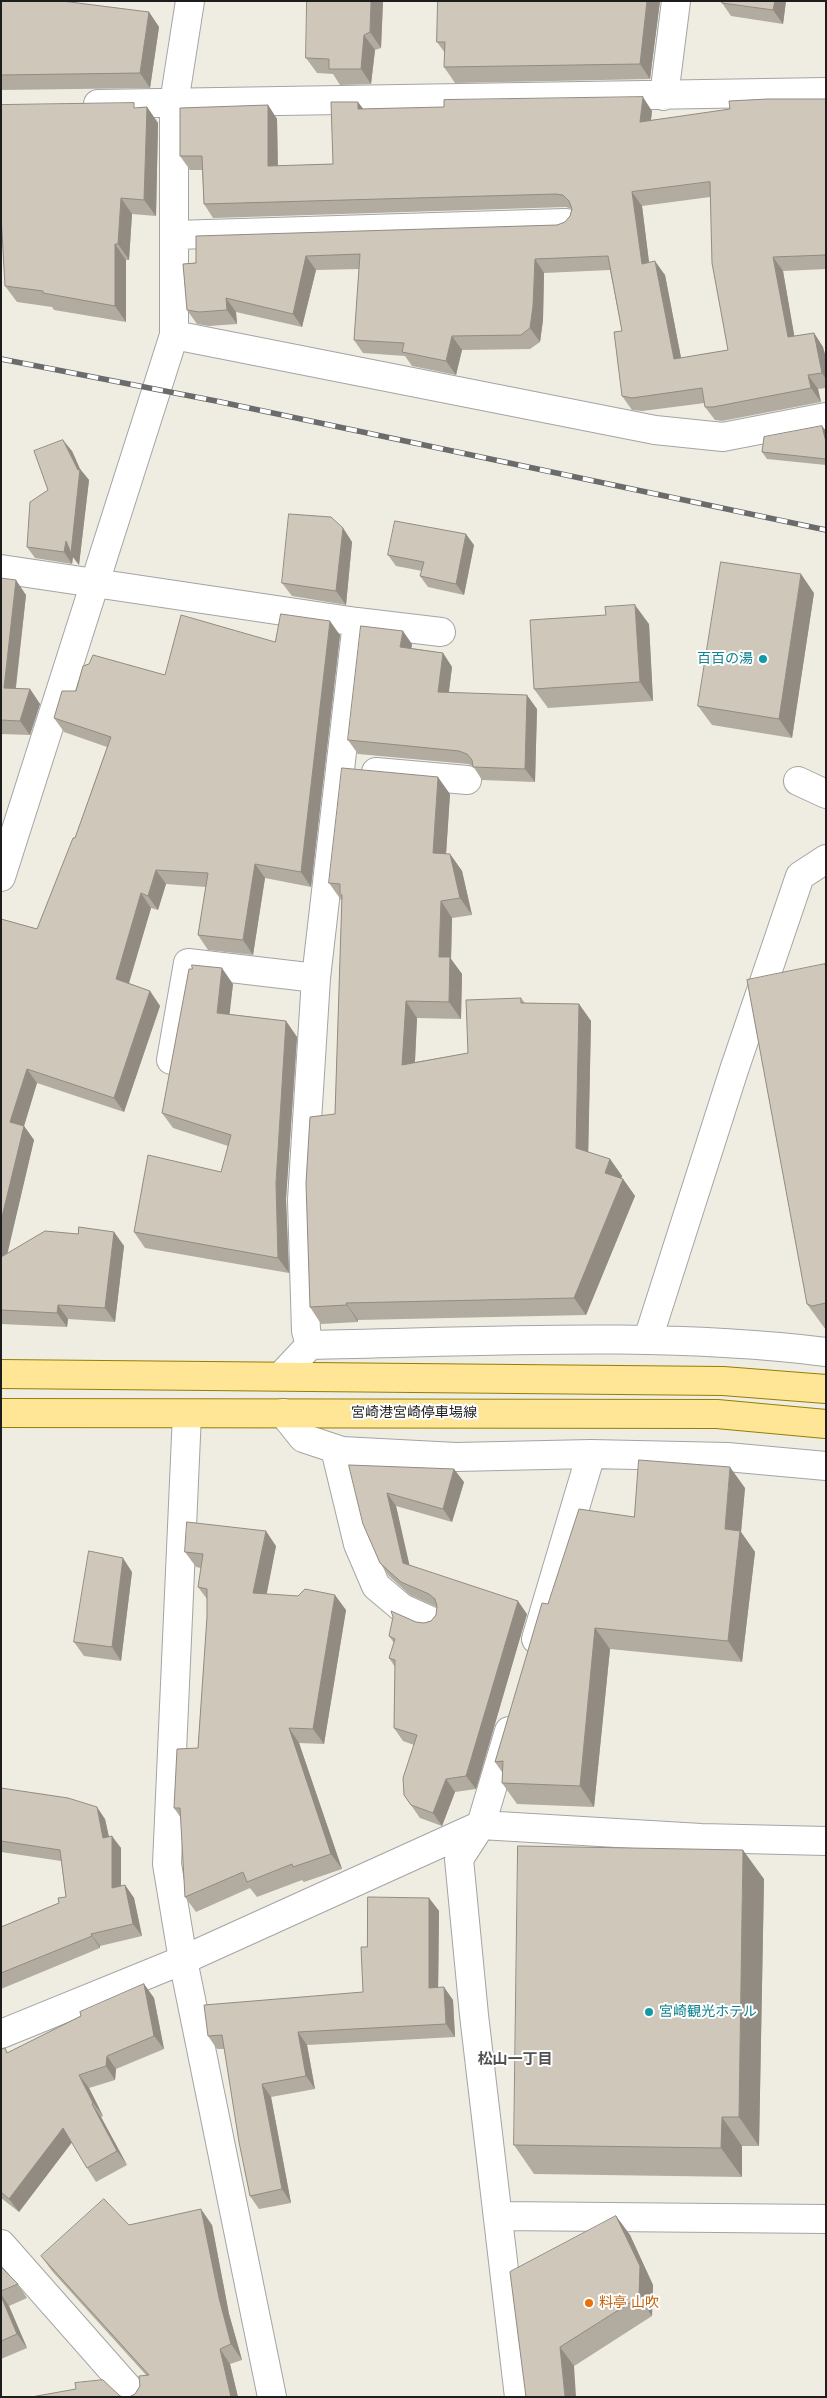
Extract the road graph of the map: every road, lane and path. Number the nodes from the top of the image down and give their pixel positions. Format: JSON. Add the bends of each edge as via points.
{"nodes":[{"id":1,"x":190,"y":1,"type":"edge"},
{"id":2,"x":676,"y":1,"type":"edge"},
{"id":3,"x":826,"y":92,"type":"edge"},
{"id":4,"x":664,"y":96,"type":"junction"},
{"id":5,"x":174,"y":103,"type":"junction"},
{"id":6,"x":78,"y":105,"type":"edge"},
{"id":7,"x":566,"y":223,"type":"edge"},
{"id":8,"x":175,"y":234,"type":"junction"},
{"id":9,"x":174,"y":335,"type":"junction"},
{"id":10,"x":826,"y":418,"type":"edge"},
{"id":11,"x":1,"y":569,"type":"edge"},
{"id":12,"x":97,"y":582,"type":"junction"},
{"id":13,"x":357,"y":622,"type":"junction"},
{"id":14,"x":441,"y":632,"type":"dead end"},
{"id":15,"x":340,"y":768,"type":"junction"},
{"id":16,"x":467,"y":780,"type":"dead end"},
{"id":17,"x":798,"y":781,"type":"dead end"},
{"id":18,"x":826,"y":794,"type":"edge"},
{"id":19,"x":826,"y":859,"type":"edge"},
{"id":20,"x":1,"y":877,"type":"edge"},
{"id":21,"x":316,"y":978,"type":"junction"},
{"id":22,"x":171,"y":1060,"type":"edge"},
{"id":23,"x":648,"y":1339,"type":"junction"},
{"id":24,"x":310,"y":1345,"type":"junction"},
{"id":25,"x":826,"y":1352,"type":"edge"},
{"id":26,"x":1,"y":1374,"type":"edge"},
{"id":27,"x":281,"y":1376,"type":"junction"},
{"id":28,"x":826,"y":1389,"type":"edge"},
{"id":29,"x":283,"y":1413,"type":"junction"},
{"id":30,"x":1,"y":1414,"type":"edge"},
{"id":31,"x":186,"y":1414,"type":"junction"},
{"id":32,"x":826,"y":1424,"type":"edge"},
{"id":33,"x":335,"y":1448,"type":"junction"},
{"id":34,"x":591,"y":1454,"type":"junction"},
{"id":35,"x":826,"y":1466,"type":"edge"},
{"id":36,"x":431,"y":1621,"type":"edge"},
{"id":37,"x":529,"y":1663,"type":"edge"},
{"id":38,"x":515,"y":1711,"type":"edge"},
{"id":39,"x":481,"y":1825,"type":"junction"},
{"id":40,"x":826,"y":1841,"type":"edge"},
{"id":41,"x":183,"y":1960,"type":"junction"},
{"id":42,"x":1,"y":2034,"type":"edge"},
{"id":43,"x":499,"y":2216,"type":"junction"},
{"id":44,"x":826,"y":2219,"type":"edge"},
{"id":45,"x":1,"y":2244,"type":"edge"},
{"id":46,"x":136,"y":2397,"type":"edge"},
{"id":47,"x":272,"y":2397,"type":"edge"},
{"id":48,"x":519,"y":2397,"type":"edge"}],
"edges":[{"from":1,"to":5,"type":"street"},
{"from":2,"to":4,"type":"street"},
{"from":3,"to":4,"type":"street"},
{"from":4,"to":5,"type":"street"},
{"from":5,"to":6,"type":"street"},
{"from":5,"to":8,"type":"street"},
{"from":7,"to":8,"type":"street"},
{"from":8,"to":9,"type":"street"},
{"from":9,"to":10,"type":"street","via":[[655,430],[723,438]]},
{"from":9,"to":12,"type":"street"},
{"from":11,"to":12,"type":"street"},
{"from":12,"to":13,"type":"street"},
{"from":12,"to":20,"type":"street"},
{"from":13,"to":14,"type":"street"},
{"from":13,"to":15,"type":"street"},
{"from":15,"to":16,"type":"street"},
{"from":15,"to":21,"type":"street"},
{"from":17,"to":18,"type":"street"},
{"from":19,"to":23,"type":"street","via":[[800,876]]},
{"from":21,"to":22,"type":"street","via":[[188,963]]},
{"from":21,"to":24,"type":"street","via":[[302,1200],[306,1331]]},
{"from":23,"to":24,"type":"street"},
{"from":23,"to":25,"type":"street","via":[[765,1345]]},
{"from":24,"to":27,"type":"street"},
{"from":26,"to":27,"type":"main road"},
{"from":27,"to":28,"type":"main road","via":[[723,1381]]},
{"from":29,"to":31,"type":"main road","name":"宮崎港宮崎停車場線"},
{"from":29,"to":32,"type":"main road","name":"宮崎港宮崎停車場線","via":[[716,1414]]},
{"from":29,"to":33,"type":"street","via":[[303,1438]]},
{"from":30,"to":31,"type":"main road","name":"宮崎港宮崎停車場線"},
{"from":31,"to":41,"type":"street","via":[[167,1864]]},
{"from":33,"to":34,"type":"street","via":[[342,1451],[456,1456]]},
{"from":33,"to":36,"type":"street","via":[[358,1544],[376,1586],[402,1608]]},
{"from":34,"to":35,"type":"street","via":[[727,1457]]},
{"from":34,"to":37,"type":"street"},
{"from":38,"to":39,"type":"street"},
{"from":39,"to":40,"type":"street","via":[[701,1838]]},
{"from":39,"to":41,"type":"street"},
{"from":39,"to":43,"type":"street","via":[[459,1859]]},
{"from":41,"to":42,"type":"street"},
{"from":41,"to":47,"type":"street"},
{"from":43,"to":44,"type":"street"},
{"from":43,"to":48,"type":"street"},
{"from":45,"to":46,"type":"street"}]}
